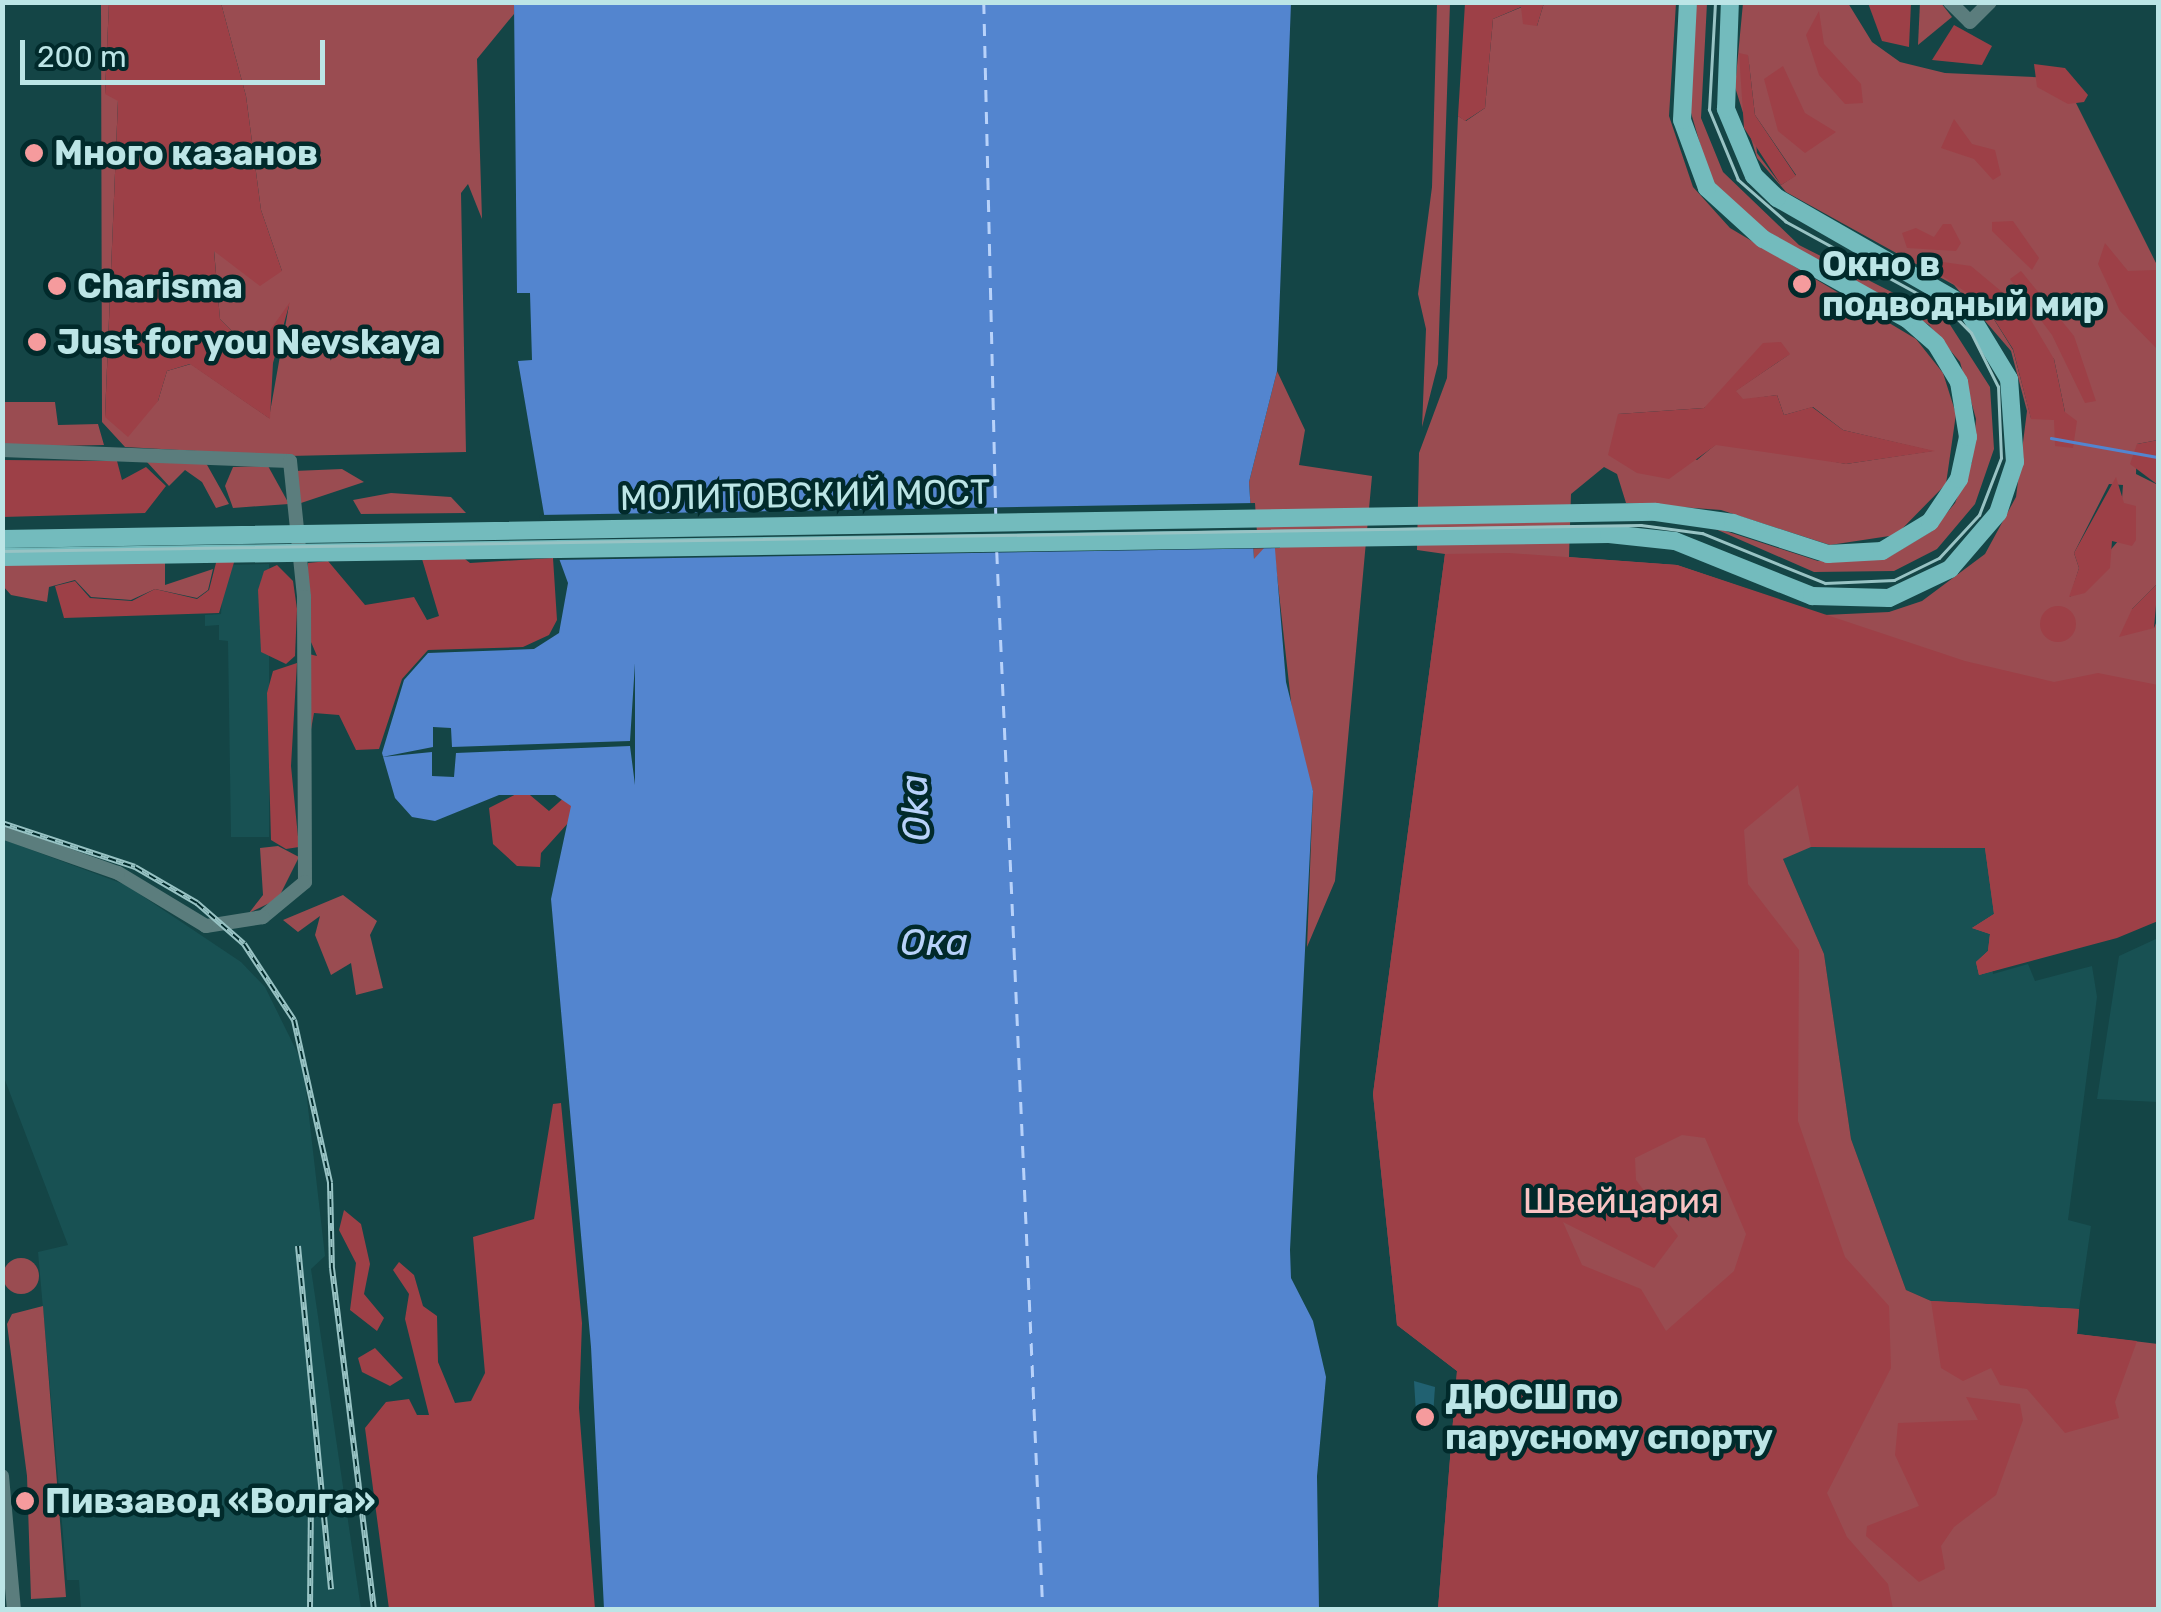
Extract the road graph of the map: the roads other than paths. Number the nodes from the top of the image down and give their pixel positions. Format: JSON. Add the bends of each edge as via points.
{"nodes":[{"id":1,"x":1688,"y":2,"type":"edge"},
{"id":2,"x":1730,"y":2,"type":"edge"},
{"id":3,"x":1950,"y":2,"type":"edge"},
{"id":4,"x":1990,"y":2,"type":"edge"},
{"id":5,"x":2,"y":450,"type":"edge"},
{"id":6,"x":2,"y":539,"type":"edge"},
{"id":7,"x":2,"y":557,"type":"edge"},
{"id":8,"x":2,"y":832,"type":"edge"},
{"id":9,"x":2,"y":1476,"type":"edge"},
{"id":10,"x":4,"y":1515,"type":"edge"},
{"id":11,"x":14,"y":1610,"type":"edge"}],
"edges":[{"from":1,"to":6,"type":"main road","name":"МОЛИТОВСКИЙ МОСТ","via":[[1682,120],[1707,188],[1752,231],[1886,306],[1936,344],[1964,396],[1966,455],[1930,522],[1868,554],[1828,554],[1705,516],[1608,513]]},
{"from":2,"to":7,"type":"main road","name":"МОЛИТОВСКИЙ МОСТ","via":[[1726,109],[1742,156],[1777,198],[1964,305],[2009,379],[2015,462],[1976,546],[1950,569],[1889,598],[1812,596],[1675,541],[1608,534]]},
{"from":3,"to":4,"type":"street","via":[[1970,22]]},
{"from":5,"to":8,"type":"street","via":[[290,461],[304,598],[306,882],[263,917],[206,926],[118,873]]},
{"from":9,"to":10,"type":"street"},
{"from":10,"to":11,"type":"street"}]}
